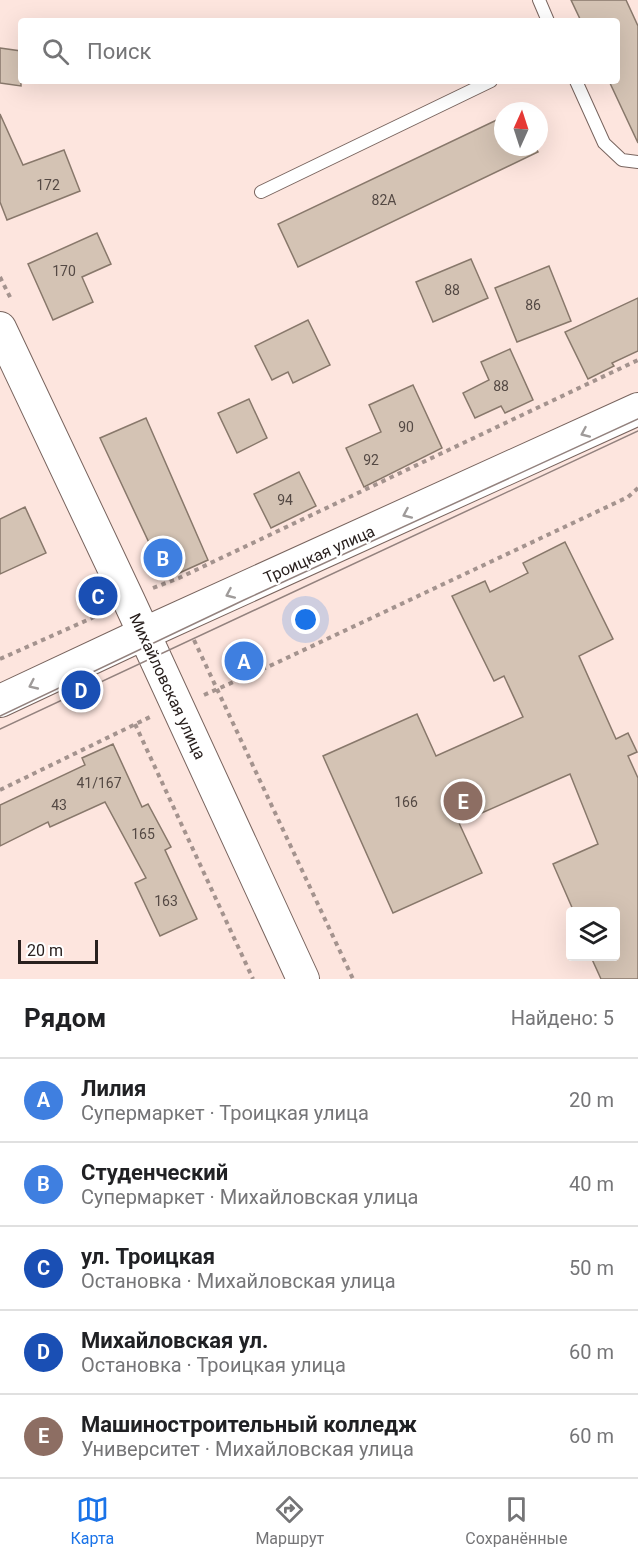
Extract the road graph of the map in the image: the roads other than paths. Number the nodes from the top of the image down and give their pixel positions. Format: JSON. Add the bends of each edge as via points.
{"nodes":[{"id":1,"x":539,"y":0,"type":"edge"},
{"id":2,"x":547,"y":18,"type":"edge"},
{"id":3,"x":485,"y":84,"type":"edge"},
{"id":4,"x":577,"y":84,"type":"edge"},
{"id":5,"x":638,"y":162,"type":"edge"},
{"id":6,"x":261,"y":192,"type":"dead end"},
{"id":7,"x":0,"y":328,"type":"edge"},
{"id":8,"x":638,"y":409,"type":"edge"},
{"id":9,"x":143,"y":634,"type":"junction"},
{"id":10,"x":0,"y":701,"type":"edge"},
{"id":11,"x":303,"y":979,"type":"edge"}],
"edges":[{"from":1,"to":2,"type":"lane"},
{"from":3,"to":6,"type":"lane"},
{"from":4,"to":5,"type":"lane","via":[[604,143],[622,160]]},
{"from":7,"to":9,"type":"street","name":"Михайловская улица"},
{"from":8,"to":9,"type":"street","name":"Троицкая улица","one_way":true},
{"from":9,"to":10,"type":"street","name":"Троицкая улица","one_way":true},
{"from":9,"to":11,"type":"street","name":"Михайловская улица"}]}
